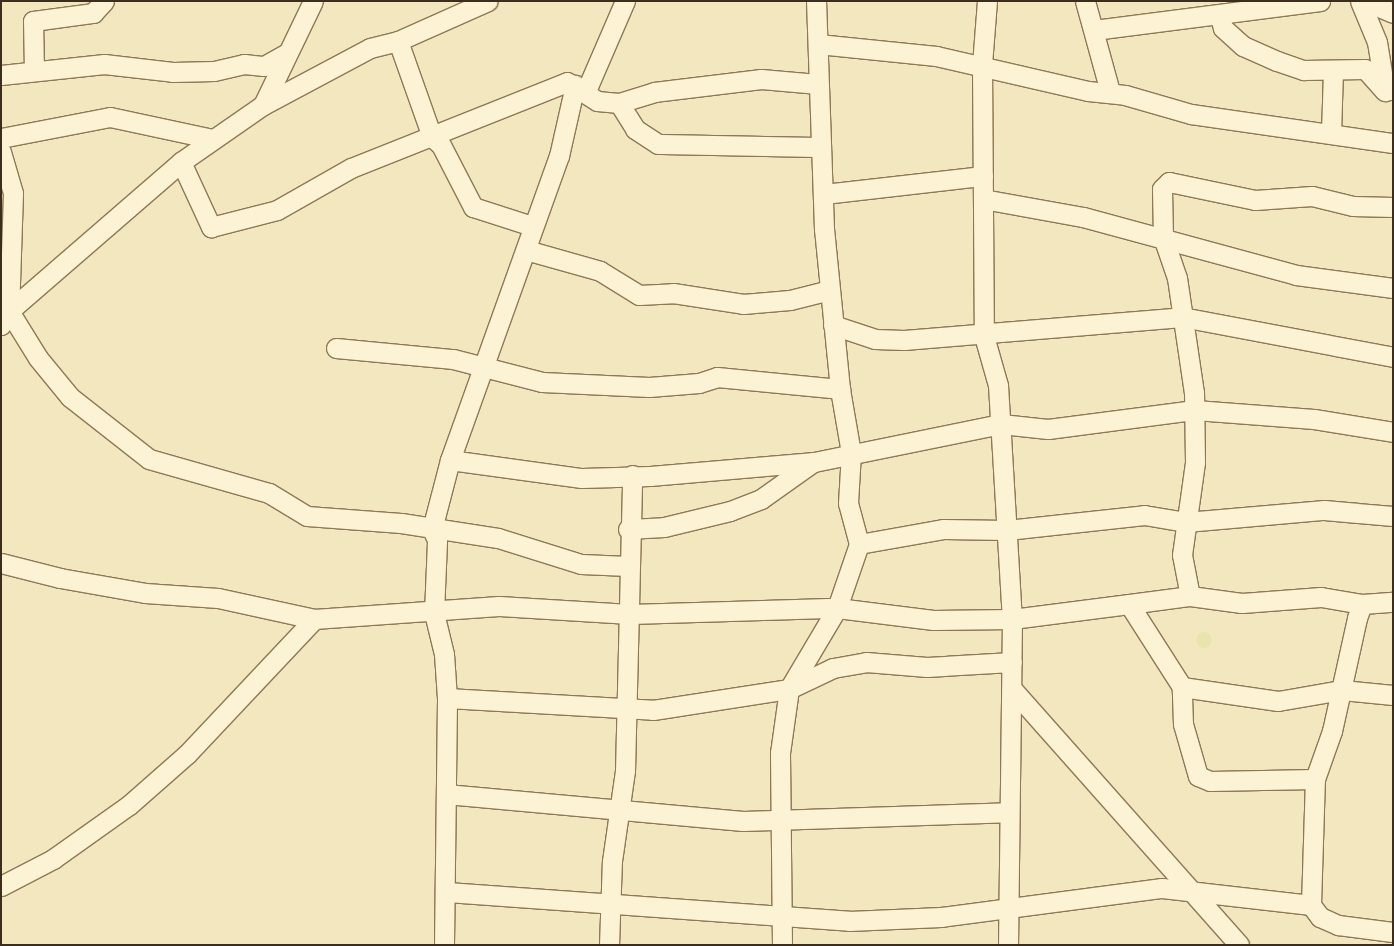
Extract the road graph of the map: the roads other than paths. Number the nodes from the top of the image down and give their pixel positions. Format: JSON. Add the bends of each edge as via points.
{"nodes":[{"id":1,"x":104,"y":1,"type":"edge"},
{"id":2,"x":313,"y":1,"type":"edge"},
{"id":3,"x":488,"y":1,"type":"edge"},
{"id":4,"x":625,"y":1,"type":"edge"},
{"id":5,"x":816,"y":1,"type":"edge"},
{"id":6,"x":987,"y":1,"type":"edge"},
{"id":7,"x":1084,"y":1,"type":"edge"},
{"id":8,"x":1320,"y":1,"type":"edge"},
{"id":9,"x":1360,"y":1,"type":"edge"},
{"id":10,"x":1365,"y":1,"type":"edge"},
{"id":11,"x":1393,"y":13,"type":"edge"},
{"id":12,"x":1220,"y":17,"type":"junction"},
{"id":13,"x":1094,"y":30,"type":"junction"},
{"id":14,"x":398,"y":41,"type":"junction"},
{"id":15,"x":818,"y":44,"type":"junction"},
{"id":16,"x":287,"y":53,"type":"junction"},
{"id":17,"x":982,"y":65,"type":"junction"},
{"id":18,"x":34,"y":71,"type":"junction"},
{"id":19,"x":1333,"y":72,"type":"junction"},
{"id":20,"x":1,"y":75,"type":"edge"},
{"id":21,"x":818,"y":84,"type":"junction"},
{"id":22,"x":581,"y":88,"type":"junction"},
{"id":23,"x":1110,"y":92,"type":"junction"},
{"id":24,"x":1390,"y":93,"type":"edge"},
{"id":25,"x":619,"y":103,"type":"junction"},
{"id":26,"x":263,"y":104,"type":"junction"},
{"id":27,"x":1331,"y":134,"type":"junction"},
{"id":28,"x":432,"y":136,"type":"junction"},
{"id":29,"x":1,"y":138,"type":"edge"},
{"id":30,"x":213,"y":139,"type":"junction"},
{"id":31,"x":1393,"y":143,"type":"edge"},
{"id":32,"x":820,"y":147,"type":"junction"},
{"id":33,"x":1,"y":152,"type":"edge"},
{"id":34,"x":181,"y":162,"type":"junction"},
{"id":35,"x":983,"y":176,"type":"junction"},
{"id":36,"x":7,"y":194,"type":"edge"},
{"id":37,"x":824,"y":194,"type":"junction"},
{"id":38,"x":983,"y":199,"type":"junction"},
{"id":39,"x":1393,"y":208,"type":"edge"},
{"id":40,"x":532,"y":226,"type":"junction"},
{"id":41,"x":1163,"y":237,"type":"junction"},
{"id":42,"x":526,"y":250,"type":"junction"},
{"id":43,"x":1393,"y":288,"type":"edge"},
{"id":44,"x":830,"y":290,"type":"junction"},
{"id":45,"x":5,"y":318,"type":"edge"},
{"id":46,"x":1182,"y":318,"type":"junction"},
{"id":47,"x":833,"y":326,"type":"junction"},
{"id":48,"x":984,"y":336,"type":"junction"},
{"id":49,"x":336,"y":348,"type":"dead end"},
{"id":50,"x":1393,"y":357,"type":"edge"},
{"id":51,"x":484,"y":369,"type":"junction"},
{"id":52,"x":840,"y":389,"type":"junction"},
{"id":53,"x":1195,"y":410,"type":"junction"},
{"id":54,"x":1001,"y":424,"type":"junction"},
{"id":55,"x":1393,"y":432,"type":"edge"},
{"id":56,"x":851,"y":453,"type":"junction"},
{"id":57,"x":450,"y":460,"type":"junction"},
{"id":58,"x":814,"y":462,"type":"junction"},
{"id":59,"x":632,"y":475,"type":"junction"},
{"id":60,"x":1393,"y":516,"type":"edge"},
{"id":61,"x":1186,"y":522,"type":"junction"},
{"id":62,"x":432,"y":529,"type":"junction"},
{"id":63,"x":628,"y":529,"type":"junction"},
{"id":64,"x":1007,"y":530,"type":"junction"},
{"id":65,"x":859,"y":544,"type":"junction"},
{"id":66,"x":1,"y":563,"type":"edge"},
{"id":67,"x":628,"y":566,"type":"junction"},
{"id":68,"x":1190,"y":596,"type":"junction"},
{"id":69,"x":1393,"y":602,"type":"edge"},
{"id":70,"x":1129,"y":604,"type":"junction"},
{"id":71,"x":1362,"y":604,"type":"junction"},
{"id":72,"x":838,"y":608,"type":"junction"},
{"id":73,"x":434,"y":612,"type":"junction"},
{"id":74,"x":630,"y":614,"type":"junction"},
{"id":75,"x":314,"y":619,"type":"junction"},
{"id":76,"x":1012,"y":620,"type":"junction"},
{"id":77,"x":1012,"y":662,"type":"junction"},
{"id":78,"x":1182,"y":687,"type":"junction"},
{"id":79,"x":789,"y":689,"type":"junction"},
{"id":80,"x":1012,"y":689,"type":"junction"},
{"id":81,"x":1342,"y":690,"type":"junction"},
{"id":82,"x":1393,"y":695,"type":"edge"},
{"id":83,"x":447,"y":698,"type":"junction"},
{"id":84,"x":627,"y":710,"type":"junction"},
{"id":85,"x":1315,"y":779,"type":"junction"},
{"id":86,"x":446,"y":794,"type":"junction"},
{"id":87,"x":620,"y":809,"type":"junction"},
{"id":88,"x":1009,"y":812,"type":"junction"},
{"id":89,"x":782,"y":820,"type":"junction"},
{"id":90,"x":1,"y":886,"type":"edge"},
{"id":91,"x":1192,"y":891,"type":"junction"},
{"id":92,"x":447,"y":892,"type":"junction"},
{"id":93,"x":612,"y":905,"type":"junction"},
{"id":94,"x":1311,"y":905,"type":"junction"},
{"id":95,"x":1008,"y":907,"type":"junction"},
{"id":96,"x":780,"y":916,"type":"junction"},
{"id":97,"x":1393,"y":932,"type":"edge"},
{"id":98,"x":444,"y":945,"type":"edge"},
{"id":99,"x":610,"y":945,"type":"edge"},
{"id":100,"x":782,"y":945,"type":"edge"},
{"id":101,"x":1008,"y":945,"type":"edge"},
{"id":102,"x":1238,"y":945,"type":"edge"}],
"edges":[{"from":1,"to":18,"type":"street","via":[[93,13],[33,21]]},
{"from":2,"to":16,"type":"street"},
{"from":3,"to":14,"type":"street"},
{"from":4,"to":22,"type":"street"},
{"from":5,"to":15,"type":"street"},
{"from":6,"to":17,"type":"street"},
{"from":7,"to":13,"type":"street"},
{"from":8,"to":12,"type":"street"},
{"from":9,"to":24,"type":"street","via":[[1377,42]]},
{"from":10,"to":11,"type":"street"},
{"from":12,"to":13,"type":"street"},
{"from":12,"to":19,"type":"street","via":[[1223,28],[1243,46],[1304,70]]},
{"from":13,"to":23,"type":"street"},
{"from":14,"to":26,"type":"street","via":[[370,48]]},
{"from":14,"to":28,"type":"street"},
{"from":15,"to":17,"type":"street"},
{"from":15,"to":21,"type":"street"},
{"from":16,"to":18,"type":"street","via":[[264,66],[244,64],[214,71],[173,72],[104,64]]},
{"from":16,"to":26,"type":"street"},
{"from":17,"to":23,"type":"street","via":[[1088,91]]},
{"from":17,"to":35,"type":"street"},
{"from":18,"to":20,"type":"street"},
{"from":19,"to":24,"type":"street","via":[[1365,69]]},
{"from":19,"to":27,"type":"street"},
{"from":21,"to":25,"type":"street","via":[[761,79],[654,92]]},
{"from":21,"to":32,"type":"street"},
{"from":22,"to":25,"type":"street","via":[[597,101]]},
{"from":22,"to":28,"type":"street","via":[[567,82]]},
{"from":22,"to":40,"type":"street"},
{"from":23,"to":27,"type":"street","via":[[1191,114]]},
{"from":25,"to":32,"type":"street","via":[[635,130],[658,144]]},
{"from":26,"to":30,"type":"street"},
{"from":27,"to":31,"type":"street"},
{"from":28,"to":34,"type":"street","via":[[351,168],[277,210],[211,227]]},
{"from":28,"to":40,"type":"street","via":[[442,145],[473,207]]},
{"from":29,"to":30,"type":"street","via":[[110,117]]},
{"from":30,"to":34,"type":"street"},
{"from":32,"to":37,"type":"street"},
{"from":33,"to":36,"type":"street"},
{"from":34,"to":45,"type":"street"},
{"from":35,"to":37,"type":"street"},
{"from":35,"to":38,"type":"street"},
{"from":36,"to":45,"type":"street"},
{"from":37,"to":44,"type":"street"},
{"from":38,"to":41,"type":"street"},
{"from":38,"to":48,"type":"street"},
{"from":39,"to":41,"type":"street","via":[[1353,206],[1312,196],[1255,200],[1169,182],[1162,189]]},
{"from":40,"to":42,"type":"street"},
{"from":41,"to":43,"type":"street","via":[[1296,275]]},
{"from":41,"to":46,"type":"street","via":[[1177,278]]},
{"from":42,"to":44,"type":"street","via":[[600,271],[639,295],[673,293],[743,304],[790,300]]},
{"from":42,"to":51,"type":"street"},
{"from":44,"to":47,"type":"street"},
{"from":45,"to":62,"type":"street","via":[[70,397],[148,459],[269,493],[307,516]]},
{"from":46,"to":48,"type":"street"},
{"from":46,"to":50,"type":"street"},
{"from":46,"to":53,"type":"street"},
{"from":47,"to":48,"type":"street","via":[[875,339]]},
{"from":47,"to":52,"type":"street"},
{"from":48,"to":54,"type":"street","via":[[998,385]]},
{"from":49,"to":51,"type":"street","via":[[453,359]]},
{"from":51,"to":52,"type":"street","via":[[581,385],[649,387],[717,377]]},
{"from":51,"to":57,"type":"street"},
{"from":52,"to":56,"type":"street"},
{"from":53,"to":54,"type":"street","via":[[1048,429]]},
{"from":53,"to":55,"type":"street","via":[[1314,418]]},
{"from":53,"to":61,"type":"street","via":[[1195,462]]},
{"from":54,"to":56,"type":"street"},
{"from":54,"to":64,"type":"street"},
{"from":56,"to":58,"type":"street"},
{"from":56,"to":65,"type":"street","via":[[848,503]]},
{"from":57,"to":59,"type":"street","via":[[582,478]]},
{"from":57,"to":62,"type":"street"},
{"from":58,"to":59,"type":"street"},
{"from":58,"to":63,"type":"street","via":[[761,499],[730,512],[664,526]]},
{"from":59,"to":63,"type":"street"},
{"from":60,"to":61,"type":"street","via":[[1324,510]]},
{"from":61,"to":64,"type":"street","via":[[1144,516]]},
{"from":61,"to":68,"type":"street","via":[[1182,554]]},
{"from":62,"to":67,"type":"street","via":[[498,538],[586,565]]},
{"from":62,"to":73,"type":"street","via":[[437,540]]},
{"from":63,"to":67,"type":"street"},
{"from":64,"to":65,"type":"street","via":[[943,529]]},
{"from":64,"to":76,"type":"street"},
{"from":65,"to":72,"type":"street"},
{"from":66,"to":75,"type":"street","via":[[69,580],[145,593],[218,598]]},
{"from":67,"to":74,"type":"street"},
{"from":68,"to":70,"type":"street"},
{"from":68,"to":71,"type":"street","via":[[1242,603],[1321,597]]},
{"from":69,"to":71,"type":"street"},
{"from":70,"to":76,"type":"street"},
{"from":70,"to":78,"type":"street"},
{"from":71,"to":81,"type":"street"},
{"from":72,"to":74,"type":"street"},
{"from":72,"to":76,"type":"street","via":[[932,620]]},
{"from":72,"to":79,"type":"street"},
{"from":73,"to":74,"type":"street","via":[[499,606]]},
{"from":73,"to":75,"type":"street"},
{"from":73,"to":83,"type":"street","via":[[444,654]]},
{"from":74,"to":84,"type":"street"},
{"from":75,"to":90,"type":"street","via":[[187,754],[129,805],[53,858]]},
{"from":76,"to":77,"type":"street"},
{"from":77,"to":79,"type":"street","via":[[927,667],[866,662],[833,668]]},
{"from":77,"to":80,"type":"street"},
{"from":78,"to":81,"type":"street","via":[[1278,700]]},
{"from":78,"to":85,"type":"street","via":[[1183,724],[1198,776],[1210,781]]},
{"from":79,"to":84,"type":"street","via":[[690,706]]},
{"from":79,"to":89,"type":"street","via":[[780,753]]},
{"from":80,"to":88,"type":"street"},
{"from":80,"to":91,"type":"street","via":[[1127,824]]},
{"from":81,"to":82,"type":"street"},
{"from":81,"to":85,"type":"street"},
{"from":83,"to":84,"type":"street"},
{"from":83,"to":86,"type":"street"},
{"from":84,"to":87,"type":"street"},
{"from":85,"to":94,"type":"street"},
{"from":86,"to":87,"type":"street"},
{"from":86,"to":92,"type":"street"},
{"from":87,"to":89,"type":"street","via":[[701,819]]},
{"from":87,"to":93,"type":"street"},
{"from":88,"to":89,"type":"street"},
{"from":88,"to":95,"type":"street"},
{"from":89,"to":96,"type":"street"},
{"from":91,"to":94,"type":"street"},
{"from":91,"to":95,"type":"street","via":[[1162,888]]},
{"from":91,"to":102,"type":"street"},
{"from":92,"to":93,"type":"street"},
{"from":92,"to":98,"type":"street"},
{"from":93,"to":96,"type":"street"},
{"from":93,"to":99,"type":"street"},
{"from":94,"to":97,"type":"street","via":[[1320,917],[1338,925]]},
{"from":95,"to":96,"type":"street","via":[[941,917],[849,920]]},
{"from":95,"to":101,"type":"street"},
{"from":96,"to":100,"type":"street"}]}
